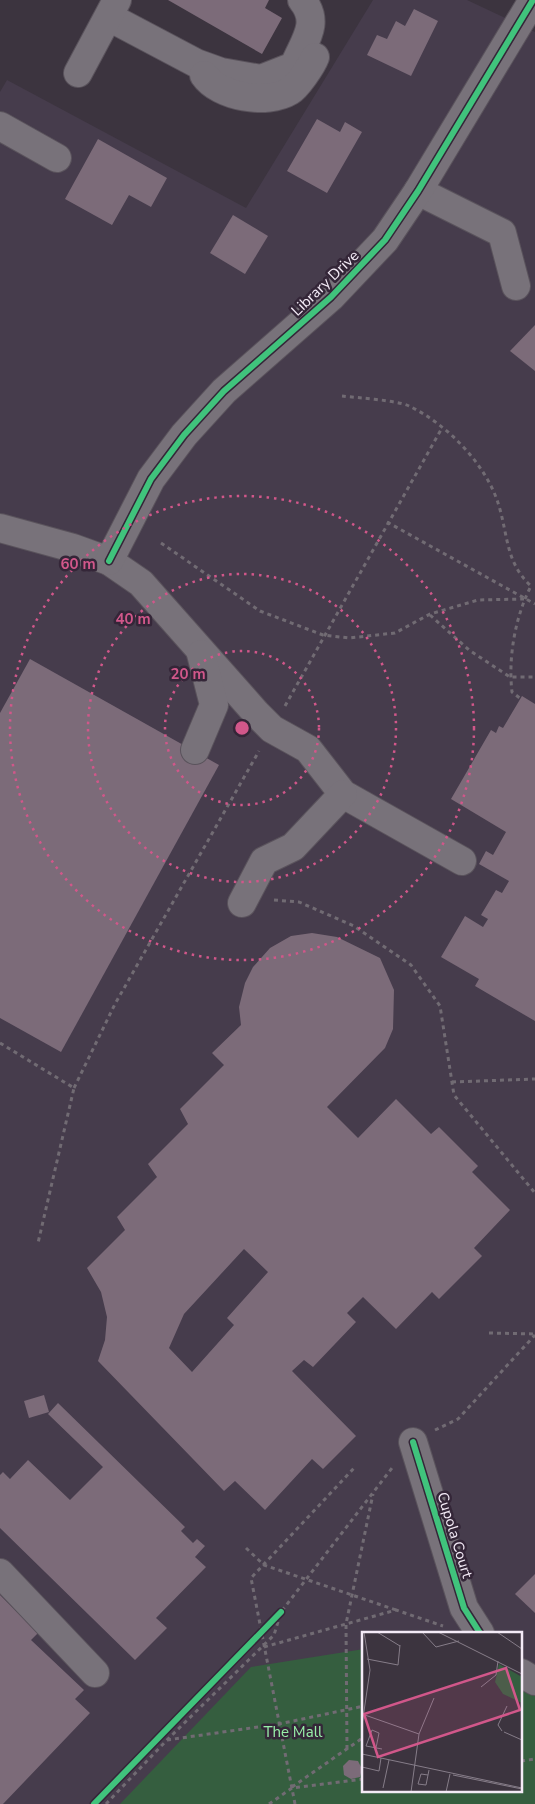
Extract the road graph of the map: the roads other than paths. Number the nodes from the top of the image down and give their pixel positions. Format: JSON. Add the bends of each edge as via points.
{"nodes":[{"id":1,"x":533,"y":0,"type":"edge"},
{"id":2,"x":320,"y":1,"type":"edge"},
{"id":3,"x":113,"y":8,"type":"edge"},
{"id":4,"x":78,"y":74,"type":"dead end"},
{"id":5,"x":0,"y":126,"type":"edge"},
{"id":6,"x":57,"y":158,"type":"dead end"},
{"id":7,"x":418,"y":190,"type":"junction"},
{"id":8,"x":516,"y":286,"type":"dead end"},
{"id":9,"x":0,"y":528,"type":"edge"},
{"id":10,"x":109,"y":561,"type":"junction"},
{"id":11,"x":199,"y":647,"type":"junction"},
{"id":12,"x":195,"y":750,"type":"dead end"},
{"id":13,"x":343,"y":794,"type":"junction"},
{"id":14,"x":462,"y":861,"type":"dead end"},
{"id":15,"x":242,"y":903,"type":"dead end"},
{"id":16,"x":413,"y":1442,"type":"dead end"},
{"id":17,"x":0,"y":1574,"type":"edge"},
{"id":18,"x":479,"y":1632,"type":"edge"},
{"id":19,"x":95,"y":1673,"type":"dead end"},
{"id":20,"x":522,"y":1674,"type":"edge"},
{"id":21,"x":535,"y":1681,"type":"edge"}],
"edges":[{"from":1,"to":7,"type":"street","name":"Library Drive"},
{"from":2,"to":3,"type":"street","via":[[327,30],[313,62],[290,91],[265,99],[241,96],[209,83],[196,63]]},
{"from":3,"to":4,"type":"street"},
{"from":5,"to":6,"type":"street"},
{"from":7,"to":8,"type":"street","via":[[502,233]]},
{"from":7,"to":10,"type":"street","name":"Library Drive","via":[[369,259],[331,298],[224,391],[184,435],[151,479]]},
{"from":9,"to":10,"type":"street"},
{"from":10,"to":11,"type":"street","via":[[141,583]]},
{"from":11,"to":12,"type":"street","via":[[214,705]]},
{"from":11,"to":13,"type":"street","via":[[272,729],[308,749]]},
{"from":13,"to":14,"type":"street"},
{"from":13,"to":15,"type":"street","via":[[293,846],[264,862]]},
{"from":16,"to":18,"type":"street","name":"Cupola Court","via":[[464,1608]]},
{"from":17,"to":19,"type":"street"},
{"from":20,"to":21,"type":"street"}]}
